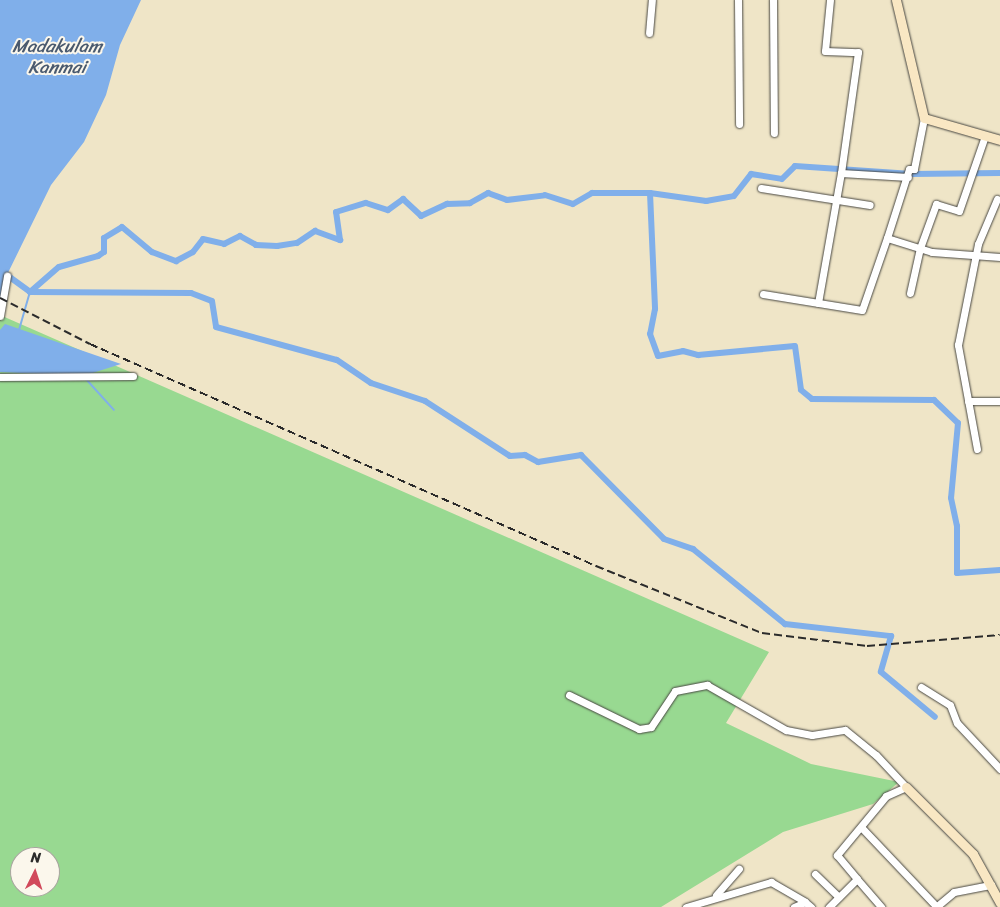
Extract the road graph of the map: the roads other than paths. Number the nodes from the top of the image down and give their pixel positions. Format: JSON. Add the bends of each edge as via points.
{"nodes":[{"id":1,"x":652,"y":0,"type":"edge"},
{"id":2,"x":738,"y":0,"type":"edge"},
{"id":3,"x":773,"y":0,"type":"edge"},
{"id":4,"x":830,"y":0,"type":"edge"},
{"id":5,"x":896,"y":0,"type":"edge"},
{"id":6,"x":649,"y":33,"type":"dead end"},
{"id":7,"x":924,"y":118,"type":"junction"},
{"id":8,"x":739,"y":124,"type":"dead end"},
{"id":9,"x":774,"y":134,"type":"dead end"},
{"id":10,"x":984,"y":136,"type":"junction"},
{"id":11,"x":1000,"y":140,"type":"edge"},
{"id":12,"x":841,"y":173,"type":"junction"},
{"id":13,"x":909,"y":173,"type":"junction"},
{"id":14,"x":761,"y":188,"type":"dead end"},
{"id":15,"x":997,"y":199,"type":"dead end"},
{"id":16,"x":836,"y":200,"type":"junction"},
{"id":17,"x":870,"y":205,"type":"dead end"},
{"id":18,"x":887,"y":238,"type":"junction"},
{"id":19,"x":920,"y":248,"type":"junction"},
{"id":20,"x":976,"y":256,"type":"junction"},
{"id":21,"x":1000,"y":258,"type":"edge"},
{"id":22,"x":6,"y":276,"type":"dead end"},
{"id":23,"x":910,"y":293,"type":"dead end"},
{"id":24,"x":763,"y":294,"type":"dead end"},
{"id":25,"x":818,"y":303,"type":"junction"},
{"id":26,"x":0,"y":316,"type":"edge"},
{"id":27,"x":133,"y":376,"type":"dead end"},
{"id":28,"x":0,"y":377,"type":"edge"},
{"id":29,"x":968,"y":401,"type":"junction"},
{"id":30,"x":1000,"y":401,"type":"edge"},
{"id":31,"x":977,"y":448,"type":"dead end"},
{"id":32,"x":921,"y":687,"type":"dead end"},
{"id":33,"x":569,"y":695,"type":"dead end"},
{"id":34,"x":1000,"y":768,"type":"edge"},
{"id":35,"x":906,"y":788,"type":"junction"},
{"id":36,"x":861,"y":827,"type":"junction"},
{"id":37,"x":739,"y":869,"type":"dead end"},
{"id":38,"x":815,"y":874,"type":"dead end"},
{"id":39,"x":857,"y":879,"type":"junction"},
{"id":40,"x":995,"y":887,"type":"edge"},
{"id":41,"x":716,"y":896,"type":"junction"},
{"id":42,"x":839,"y":897,"type":"junction"},
{"id":43,"x":1000,"y":903,"type":"edge"},
{"id":44,"x":808,"y":904,"type":"edge"},
{"id":45,"x":936,"y":906,"type":"edge"},
{"id":46,"x":686,"y":907,"type":"edge"},
{"id":47,"x":794,"y":907,"type":"edge"},
{"id":48,"x":829,"y":907,"type":"edge"},
{"id":49,"x":881,"y":907,"type":"edge"}],
"edges":[{"from":1,"to":6,"type":"street"},
{"from":2,"to":8,"type":"street"},
{"from":3,"to":9,"type":"street"},
{"from":4,"to":12,"type":"street","via":[[825,51],[858,52]]},
{"from":5,"to":7,"type":"street"},
{"from":7,"to":10,"type":"street"},
{"from":7,"to":13,"type":"street","via":[[914,169]]},
{"from":10,"to":11,"type":"street"},
{"from":10,"to":19,"type":"street","via":[[959,211],[936,204]]},
{"from":12,"to":13,"type":"street"},
{"from":12,"to":16,"type":"street"},
{"from":13,"to":18,"type":"street"},
{"from":14,"to":16,"type":"street"},
{"from":15,"to":20,"type":"street","via":[[984,222]]},
{"from":16,"to":17,"type":"street"},
{"from":16,"to":25,"type":"street"},
{"from":18,"to":19,"type":"street"},
{"from":18,"to":25,"type":"street","via":[[862,310]]},
{"from":19,"to":20,"type":"street"},
{"from":19,"to":23,"type":"street"},
{"from":20,"to":21,"type":"street"},
{"from":20,"to":29,"type":"street","via":[[958,345]]},
{"from":22,"to":26,"type":"street"},
{"from":24,"to":25,"type":"street"},
{"from":27,"to":28,"type":"street"},
{"from":29,"to":30,"type":"street"},
{"from":29,"to":31,"type":"street"},
{"from":32,"to":34,"type":"street","via":[[950,705],[957,723]]},
{"from":33,"to":35,"type":"street","via":[[640,729],[651,727],[675,691],[707,685],[786,730],[812,735],[845,730]]},
{"from":35,"to":36,"type":"street","via":[[886,796]]},
{"from":35,"to":40,"type":"street","via":[[973,854]]},
{"from":36,"to":39,"type":"street","via":[[837,855]]},
{"from":36,"to":45,"type":"street"},
{"from":37,"to":41,"type":"street"},
{"from":38,"to":42,"type":"street"},
{"from":39,"to":42,"type":"street"},
{"from":39,"to":49,"type":"street"},
{"from":40,"to":43,"type":"street"},
{"from":40,"to":45,"type":"street","via":[[954,892]]},
{"from":41,"to":44,"type":"street","via":[[771,882]]},
{"from":41,"to":46,"type":"street"},
{"from":42,"to":48,"type":"street"},
{"from":44,"to":47,"type":"street"}]}
